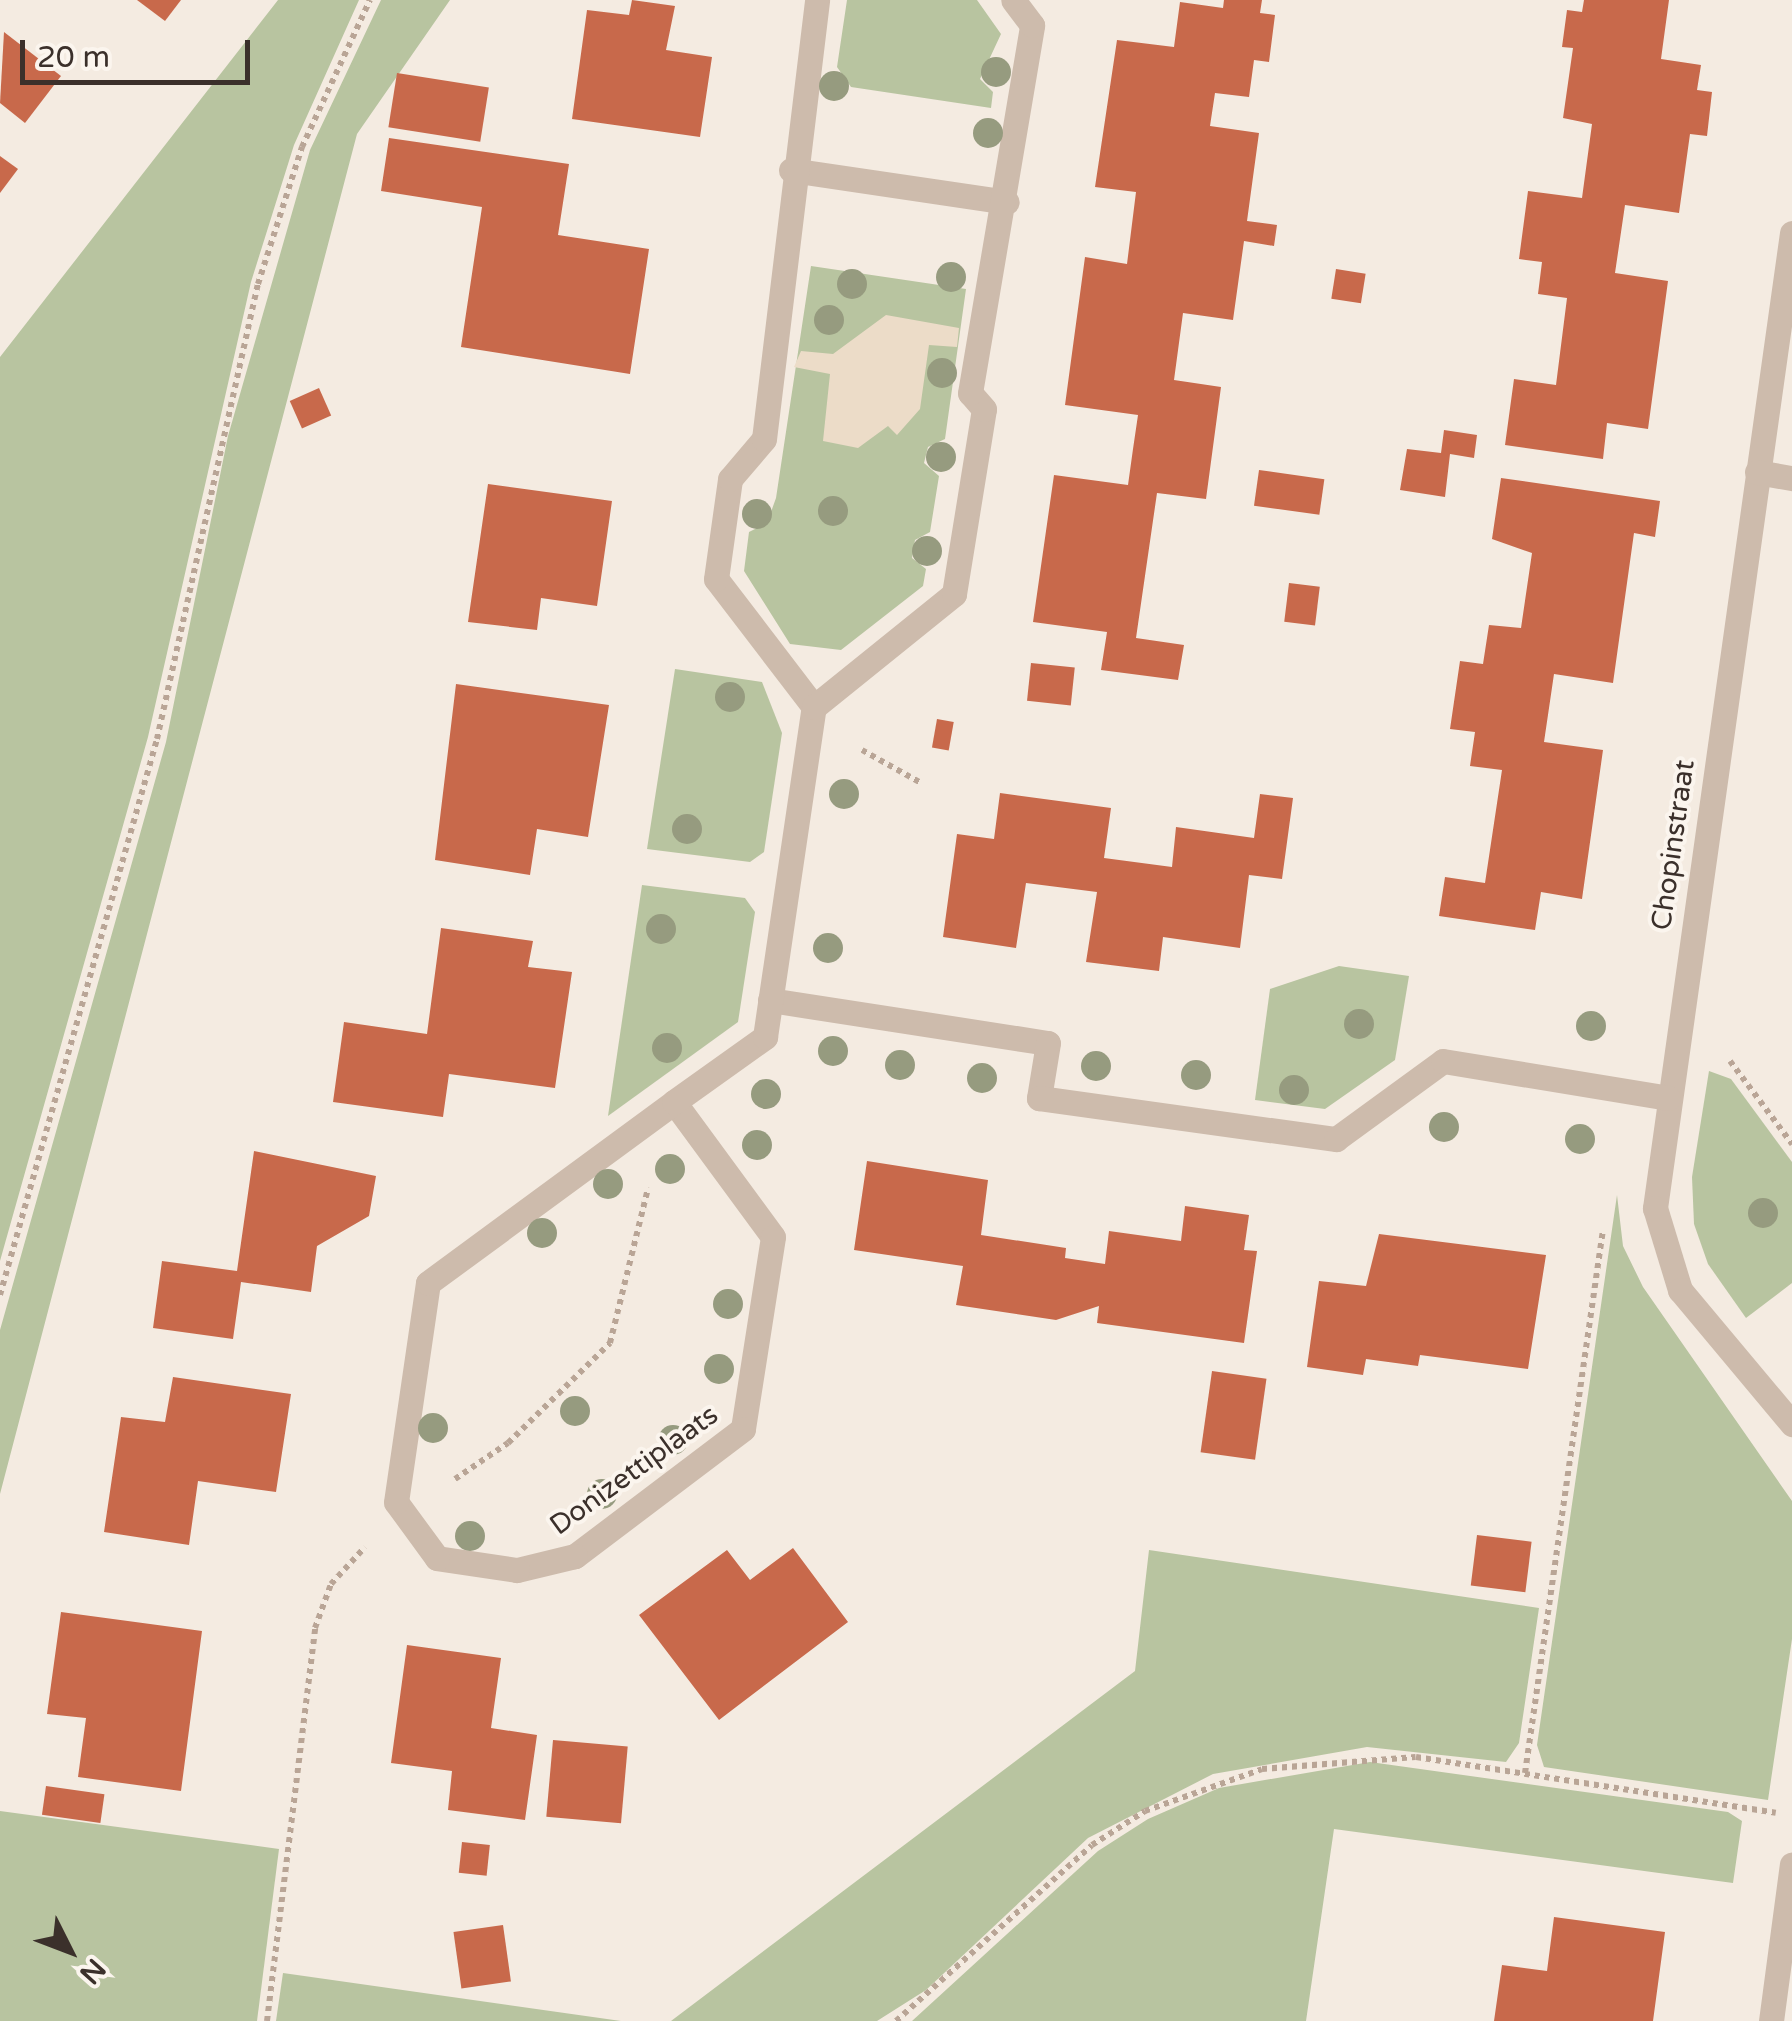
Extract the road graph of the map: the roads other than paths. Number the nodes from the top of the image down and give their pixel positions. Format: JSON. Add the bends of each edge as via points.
{"nodes":[{"id":1,"x":817,"y":0,"type":"edge"},
{"id":2,"x":1012,"y":0,"type":"edge"},
{"id":3,"x":791,"y":170,"type":"junction"},
{"id":4,"x":1007,"y":202,"type":"junction"},
{"id":5,"x":1792,"y":233,"type":"edge"},
{"id":6,"x":1758,"y":472,"type":"junction"},
{"id":7,"x":1792,"y":478,"type":"edge"},
{"id":8,"x":814,"y":707,"type":"junction"},
{"id":9,"x":770,"y":1000,"type":"junction"},
{"id":10,"x":1668,"y":1098,"type":"junction"},
{"id":11,"x":674,"y":1102,"type":"junction"},
{"id":12,"x":1792,"y":1424,"type":"edge"},
{"id":13,"x":1792,"y":1864,"type":"edge"},
{"id":14,"x":1785,"y":1970,"type":"edge"},
{"id":15,"x":1771,"y":2021,"type":"edge"}],
"edges":[{"from":1,"to":3,"type":"street"},
{"from":2,"to":4,"type":"street","via":[[1032,25]]},
{"from":3,"to":4,"type":"street"},
{"from":3,"to":8,"type":"street","via":[[784,224],[791,262],[764,439],[730,479],[716,579]]},
{"from":4,"to":8,"type":"street","via":[[970,392],[984,409],[954,594]]},
{"from":5,"to":6,"type":"street","name":"Chopinstraat"},
{"from":6,"to":7,"type":"street"},
{"from":6,"to":10,"type":"street","name":"Chopinstraat"},
{"from":8,"to":9,"type":"street"},
{"from":9,"to":10,"type":"street","via":[[1048,1043],[1040,1098],[1336,1140],[1443,1061]]},
{"from":9,"to":11,"type":"street","via":[[765,1037]]},
{"from":10,"to":12,"type":"street","name":"Chopinstraat","via":[[1656,1178],[1659,1240],[1680,1290]]},
{"from":11,"to":11,"type":"street","name":"Donizettiplaats","via":[[428,1283],[396,1502],[437,1558],[518,1570],[575,1556],[743,1429],[772,1237]]},
{"from":13,"to":14,"type":"street"},
{"from":14,"to":15,"type":"street"}]}
